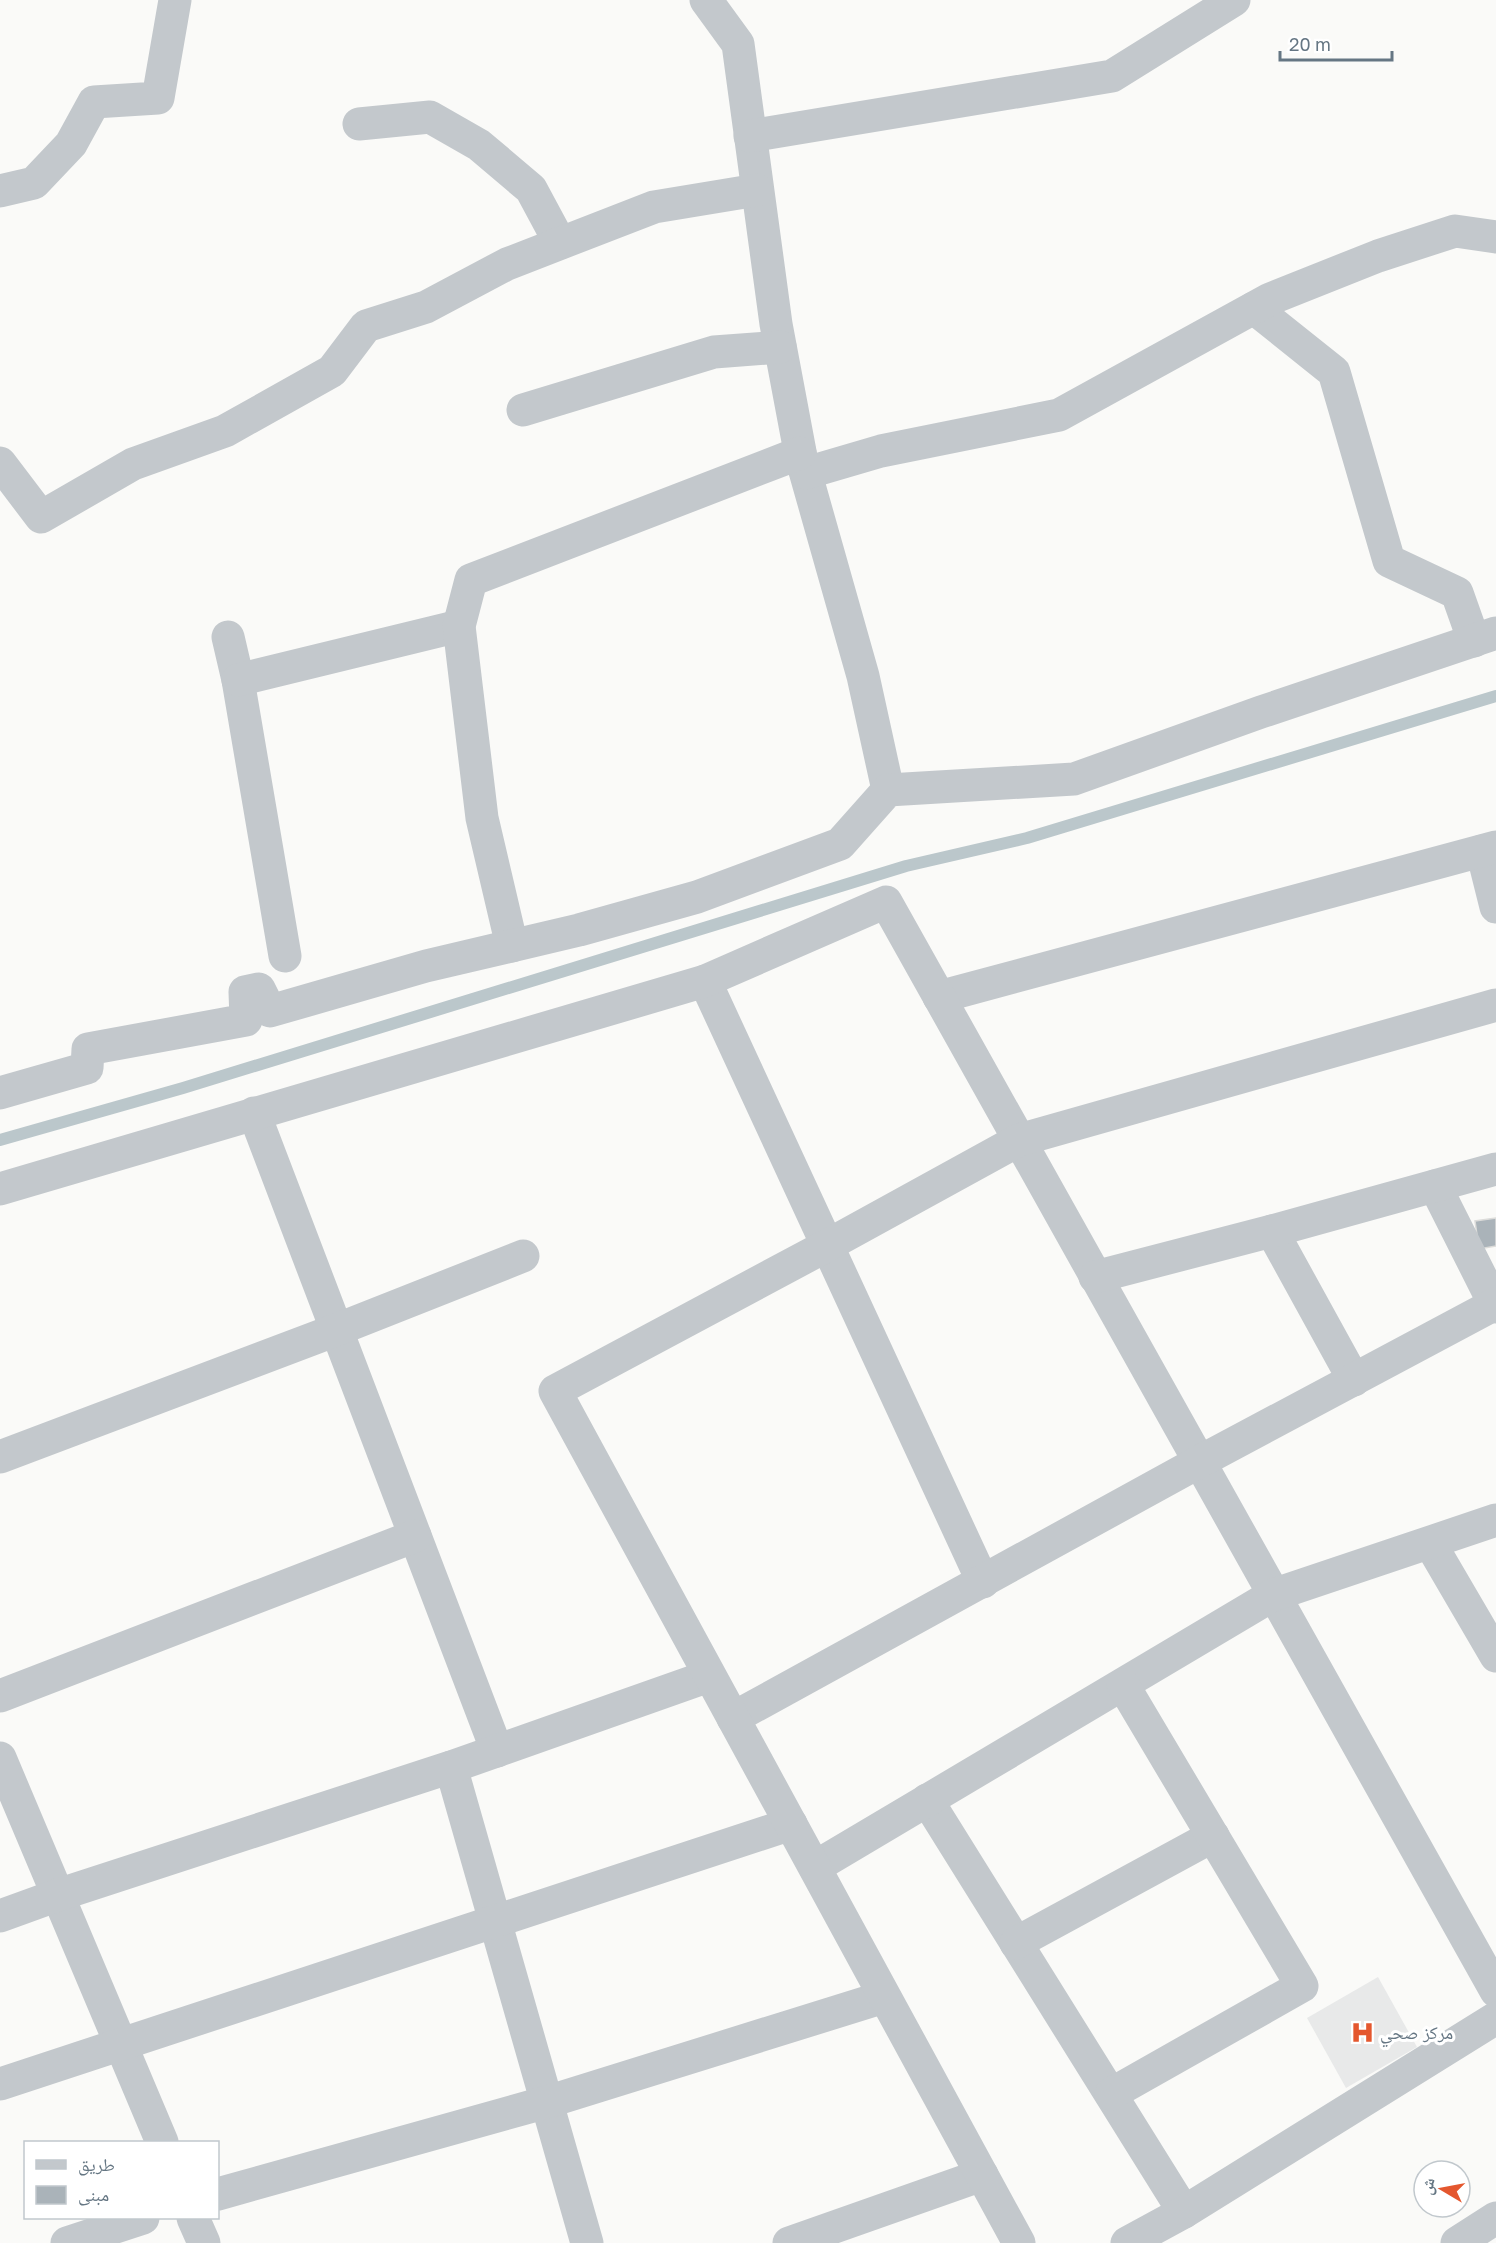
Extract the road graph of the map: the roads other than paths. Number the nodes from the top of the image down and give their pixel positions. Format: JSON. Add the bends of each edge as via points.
{"nodes":[{"id":1,"x":175,"y":0,"type":"edge"},
{"id":2,"x":706,"y":0,"type":"edge"},
{"id":3,"x":1234,"y":0,"type":"edge"},
{"id":4,"x":359,"y":124,"type":"dead end"},
{"id":5,"x":750,"y":136,"type":"junction"},
{"id":6,"x":757,"y":190,"type":"junction"},
{"id":7,"x":0,"y":191,"type":"edge"},
{"id":8,"x":1496,"y":237,"type":"edge"},
{"id":9,"x":560,"y":243,"type":"junction"},
{"id":10,"x":1254,"y":308,"type":"junction"},
{"id":11,"x":780,"y":347,"type":"junction"},
{"id":12,"x":523,"y":410,"type":"dead end"},
{"id":13,"x":0,"y":463,"type":"edge"},
{"id":14,"x":803,"y":463,"type":"junction"},
{"id":15,"x":459,"y":626,"type":"junction"},
{"id":16,"x":228,"y":637,"type":"dead end"},
{"id":17,"x":1485,"y":637,"type":"edge"},
{"id":18,"x":238,"y":680,"type":"junction"},
{"id":19,"x":888,"y":790,"type":"junction"},
{"id":20,"x":1489,"y":849,"type":"edge"},
{"id":21,"x":1496,"y":907,"type":"edge"},
{"id":22,"x":512,"y":946,"type":"junction"},
{"id":23,"x":285,"y":956,"type":"dead end"},
{"id":24,"x":705,"y":981,"type":"junction"},
{"id":25,"x":939,"y":997,"type":"junction"},
{"id":26,"x":1496,"y":1005,"type":"edge"},
{"id":27,"x":0,"y":1093,"type":"edge"},
{"id":28,"x":254,"y":1113,"type":"junction"},
{"id":29,"x":1019,"y":1140,"type":"junction"},
{"id":30,"x":1496,"y":1169,"type":"edge"},
{"id":31,"x":1435,"y":1186,"type":"junction"},
{"id":32,"x":0,"y":1189,"type":"edge"},
{"id":33,"x":1272,"y":1231,"type":"junction"},
{"id":34,"x":828,"y":1245,"type":"junction"},
{"id":35,"x":523,"y":1256,"type":"dead end"},
{"id":36,"x":1095,"y":1277,"type":"junction"},
{"id":37,"x":1495,"y":1306,"type":"edge"},
{"id":38,"x":336,"y":1330,"type":"junction"},
{"id":39,"x":1354,"y":1380,"type":"junction"},
{"id":40,"x":0,"y":1457,"type":"edge"},
{"id":41,"x":1199,"y":1462,"type":"junction"},
{"id":42,"x":1496,"y":1520,"type":"edge"},
{"id":43,"x":415,"y":1536,"type":"junction"},
{"id":44,"x":1430,"y":1543,"type":"junction"},
{"id":45,"x":983,"y":1582,"type":"junction"},
{"id":46,"x":1273,"y":1595,"type":"junction"},
{"id":47,"x":1496,"y":1656,"type":"edge"},
{"id":48,"x":709,"y":1676,"type":"junction"},
{"id":49,"x":1123,"y":1685,"type":"junction"},
{"id":50,"x":0,"y":1696,"type":"edge"},
{"id":51,"x":733,"y":1718,"type":"junction"},
{"id":52,"x":497,"y":1751,"type":"junction"},
{"id":53,"x":0,"y":1758,"type":"edge"},
{"id":54,"x":451,"y":1767,"type":"junction"},
{"id":55,"x":927,"y":1800,"type":"junction"},
{"id":56,"x":791,"y":1824,"type":"junction"},
{"id":57,"x":1213,"y":1836,"type":"junction"},
{"id":58,"x":815,"y":1867,"type":"junction"},
{"id":59,"x":58,"y":1895,"type":"junction"},
{"id":60,"x":0,"y":1916,"type":"edge"},
{"id":61,"x":495,"y":1922,"type":"junction"},
{"id":62,"x":1016,"y":1943,"type":"junction"},
{"id":63,"x":1496,"y":1991,"type":"edge"},
{"id":64,"x":884,"y":1997,"type":"junction"},
{"id":65,"x":1496,"y":2018,"type":"edge"},
{"id":66,"x":121,"y":2045,"type":"junction"},
{"id":67,"x":0,"y":2084,"type":"edge"},
{"id":68,"x":1111,"y":2094,"type":"junction"},
{"id":69,"x":547,"y":2102,"type":"junction"},
{"id":70,"x":162,"y":2141,"type":"edge"},
{"id":71,"x":982,"y":2175,"type":"junction"},
{"id":72,"x":219,"y":2194,"type":"edge"},
{"id":73,"x":1184,"y":2212,"type":"junction"},
{"id":74,"x":1496,"y":2218,"type":"edge"},
{"id":75,"x":137,"y":2219,"type":"edge"},
{"id":76,"x":194,"y":2219,"type":"edge"},
{"id":77,"x":67,"y":2243,"type":"edge"},
{"id":78,"x":204,"y":2243,"type":"edge"},
{"id":79,"x":587,"y":2243,"type":"edge"},
{"id":80,"x":789,"y":2243,"type":"edge"},
{"id":81,"x":1019,"y":2243,"type":"edge"},
{"id":82,"x":1127,"y":2243,"type":"edge"},
{"id":83,"x":1457,"y":2243,"type":"edge"}],
"edges":[{"from":1,"to":7,"type":"street","via":[[159,98],[94,102],[71,144],[34,183]]},
{"from":2,"to":5,"type":"street","via":[[738,44]]},
{"from":3,"to":5,"type":"street","via":[[1112,76]]},
{"from":4,"to":9,"type":"street","via":[[430,117],[479,145],[531,189]]},
{"from":5,"to":6,"type":"street"},
{"from":6,"to":9,"type":"street","via":[[654,207]]},
{"from":6,"to":11,"type":"street"},
{"from":8,"to":10,"type":"street","via":[[1455,231],[1378,256]]},
{"from":9,"to":13,"type":"street","via":[[507,264],[426,307],[366,326],[332,371],[225,431],[133,464],[41,517]]},
{"from":10,"to":14,"type":"street","via":[[1059,414]]},
{"from":10,"to":17,"type":"street","via":[[1334,372],[1389,561],[1458,593]]},
{"from":11,"to":12,"type":"street","via":[[714,352]]},
{"from":11,"to":14,"type":"street"},
{"from":14,"to":15,"type":"street","via":[[471,580]]},
{"from":14,"to":19,"type":"street","via":[[863,676]]},
{"from":15,"to":18,"type":"street"},
{"from":15,"to":22,"type":"street","via":[[482,818]]},
{"from":16,"to":18,"type":"street"},
{"from":17,"to":19,"type":"street","via":[[1074,779]]},
{"from":18,"to":23,"type":"street"},
{"from":19,"to":22,"type":"street","via":[[840,844],[697,897]]},
{"from":20,"to":21,"type":"street"},
{"from":20,"to":25,"type":"street"},
{"from":22,"to":27,"type":"street","via":[[270,1011],[259,989],[245,992],[246,1020],[88,1049],[87,1068]]},
{"from":24,"to":25,"type":"street","via":[[886,902]]},
{"from":24,"to":28,"type":"street"},
{"from":24,"to":34,"type":"street"},
{"from":25,"to":29,"type":"street"},
{"from":26,"to":29,"type":"street"},
{"from":28,"to":32,"type":"street"},
{"from":28,"to":38,"type":"street"},
{"from":29,"to":34,"type":"street"},
{"from":29,"to":36,"type":"street"},
{"from":30,"to":31,"type":"street"},
{"from":31,"to":33,"type":"street"},
{"from":31,"to":37,"type":"street"},
{"from":33,"to":36,"type":"street"},
{"from":33,"to":39,"type":"street"},
{"from":34,"to":45,"type":"street"},
{"from":34,"to":48,"type":"street","via":[[555,1391]]},
{"from":35,"to":38,"type":"street"},
{"from":36,"to":41,"type":"street"},
{"from":37,"to":39,"type":"street"},
{"from":38,"to":40,"type":"street"},
{"from":38,"to":43,"type":"street"},
{"from":39,"to":41,"type":"street"},
{"from":41,"to":45,"type":"street"},
{"from":41,"to":46,"type":"street"},
{"from":42,"to":44,"type":"street"},
{"from":43,"to":50,"type":"street"},
{"from":43,"to":52,"type":"street"},
{"from":44,"to":46,"type":"street"},
{"from":44,"to":47,"type":"street"},
{"from":45,"to":51,"type":"street"},
{"from":46,"to":49,"type":"street"},
{"from":46,"to":63,"type":"street"},
{"from":48,"to":51,"type":"street"},
{"from":48,"to":52,"type":"street"},
{"from":49,"to":55,"type":"street"},
{"from":49,"to":57,"type":"street"},
{"from":51,"to":56,"type":"street"},
{"from":52,"to":54,"type":"street"},
{"from":53,"to":59,"type":"street"},
{"from":54,"to":59,"type":"street"},
{"from":54,"to":61,"type":"street"},
{"from":55,"to":58,"type":"street"},
{"from":55,"to":62,"type":"street"},
{"from":56,"to":58,"type":"street"},
{"from":56,"to":61,"type":"street"},
{"from":57,"to":62,"type":"street"},
{"from":57,"to":68,"type":"street","via":[[1302,1986]]},
{"from":58,"to":64,"type":"street"},
{"from":59,"to":60,"type":"street"},
{"from":59,"to":66,"type":"street"},
{"from":61,"to":66,"type":"street"},
{"from":61,"to":69,"type":"street"},
{"from":62,"to":68,"type":"street"},
{"from":64,"to":69,"type":"street"},
{"from":64,"to":71,"type":"street"},
{"from":65,"to":73,"type":"street"},
{"from":66,"to":67,"type":"street"},
{"from":66,"to":70,"type":"street"},
{"from":68,"to":73,"type":"street"},
{"from":69,"to":72,"type":"street"},
{"from":69,"to":79,"type":"street"},
{"from":71,"to":80,"type":"street"},
{"from":71,"to":81,"type":"street"},
{"from":73,"to":82,"type":"street"},
{"from":74,"to":83,"type":"street"},
{"from":75,"to":77,"type":"street"},
{"from":76,"to":78,"type":"street"}]}
